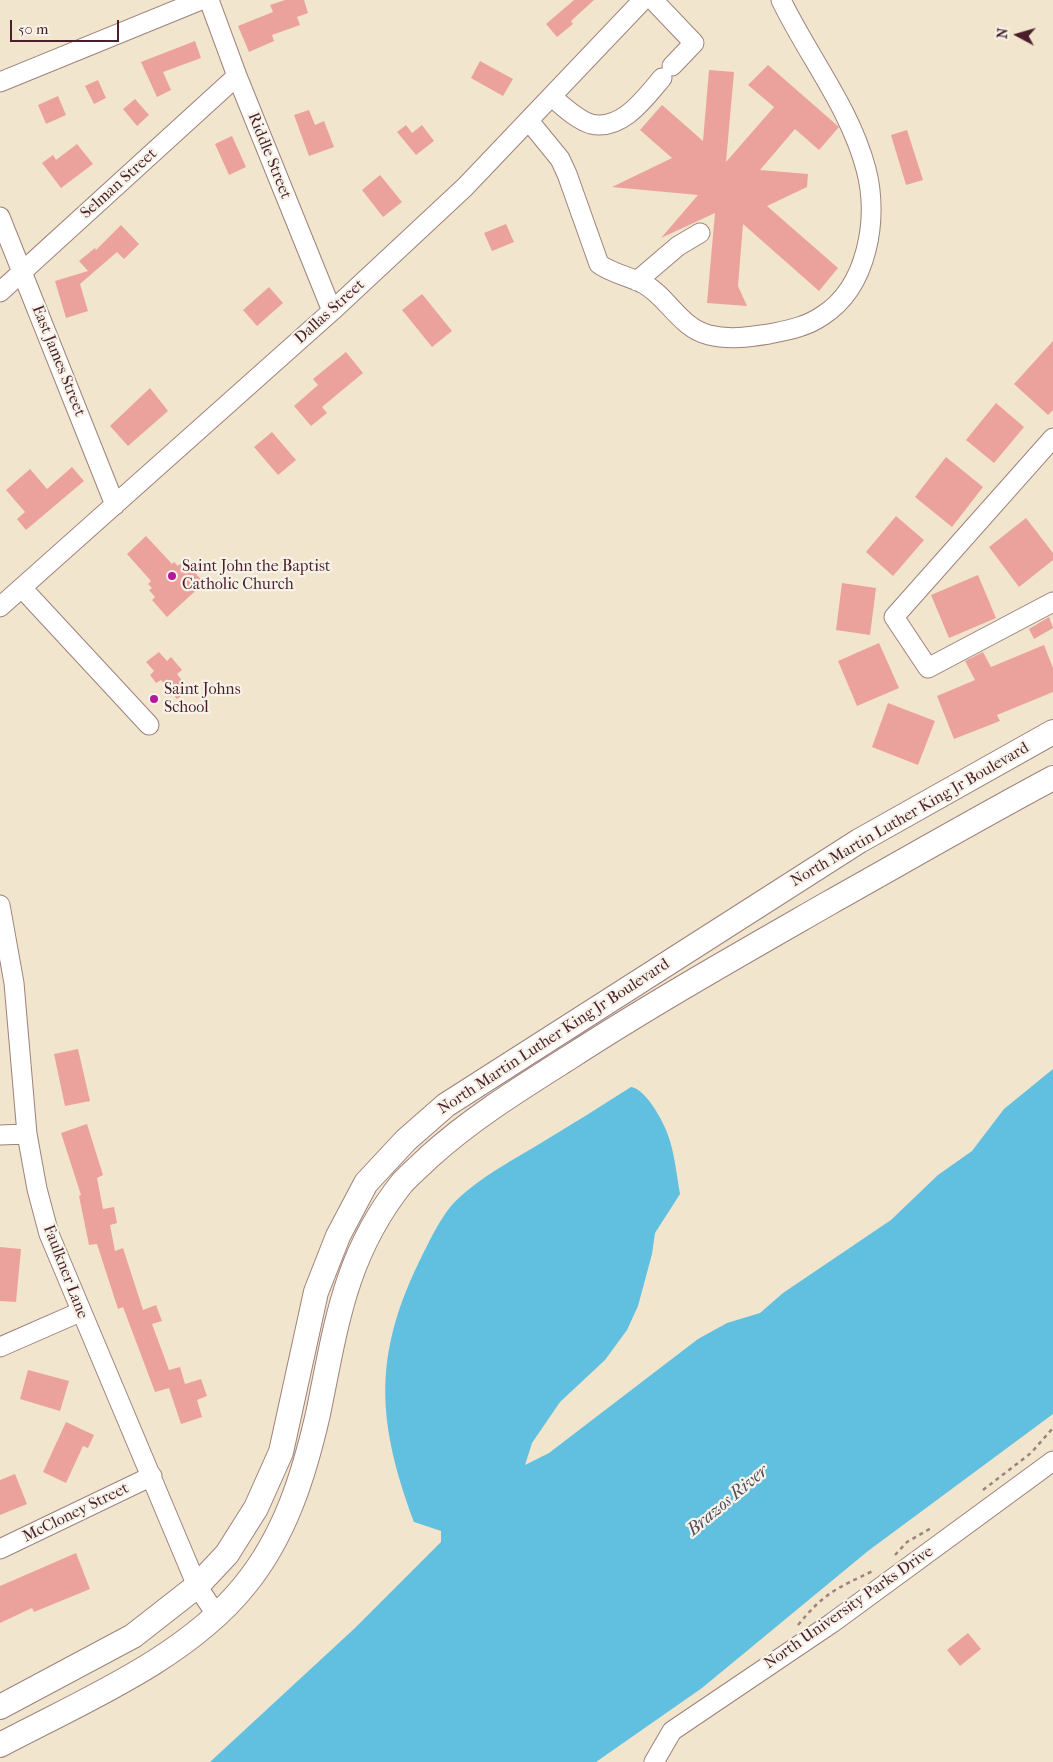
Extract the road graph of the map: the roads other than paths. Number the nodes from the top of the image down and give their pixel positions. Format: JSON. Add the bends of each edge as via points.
{"nodes":[{"id":1,"x":201,"y":0,"type":"edge"},
{"id":2,"x":209,"y":0,"type":"edge"},
{"id":3,"x":643,"y":0,"type":"edge"},
{"id":4,"x":653,"y":0,"type":"edge"},
{"id":5,"x":781,"y":0,"type":"edge"},
{"id":6,"x":237,"y":76,"type":"junction"},
{"id":7,"x":0,"y":82,"type":"edge"},
{"id":8,"x":552,"y":97,"type":"junction"},
{"id":9,"x":530,"y":122,"type":"junction"},
{"id":10,"x":0,"y":217,"type":"edge"},
{"id":11,"x":700,"y":232,"type":"dead end"},
{"id":12,"x":22,"y":272,"type":"junction"},
{"id":13,"x":637,"y":281,"type":"junction"},
{"id":14,"x":0,"y":292,"type":"edge"},
{"id":15,"x":332,"y":311,"type":"junction"},
{"id":16,"x":1053,"y":438,"type":"edge"},
{"id":17,"x":116,"y":505,"type":"junction"},
{"id":18,"x":22,"y":588,"type":"junction"},
{"id":19,"x":1053,"y":602,"type":"edge"},
{"id":20,"x":0,"y":607,"type":"edge"},
{"id":21,"x":149,"y":725,"type":"dead end"},
{"id":22,"x":1053,"y":732,"type":"edge"},
{"id":23,"x":1053,"y":778,"type":"edge"},
{"id":24,"x":0,"y":905,"type":"edge"},
{"id":25,"x":27,"y":1134,"type":"junction"},
{"id":26,"x":0,"y":1135,"type":"edge"},
{"id":27,"x":80,"y":1312,"type":"junction"},
{"id":28,"x":0,"y":1347,"type":"edge"},
{"id":29,"x":1053,"y":1460,"type":"edge"},
{"id":30,"x":152,"y":1476,"type":"junction"},
{"id":31,"x":0,"y":1549,"type":"edge"},
{"id":32,"x":197,"y":1586,"type":"junction"},
{"id":33,"x":216,"y":1614,"type":"junction"},
{"id":34,"x":0,"y":1707,"type":"edge"},
{"id":35,"x":0,"y":1745,"type":"edge"},
{"id":36,"x":654,"y":1762,"type":"edge"}],
"edges":[{"from":1,"to":7,"type":"street"},
{"from":2,"to":6,"type":"street","name":"Riddle Street"},
{"from":3,"to":8,"type":"street","name":"Dallas Street"},
{"from":4,"to":8,"type":"street","via":[[694,42],[636,108],[618,120],[590,124]]},
{"from":5,"to":13,"type":"street","via":[[846,119],[866,170],[872,212],[866,252],[848,294],[823,316],[795,329],[728,338],[706,334],[682,320],[645,284]]},
{"from":6,"to":12,"type":"street","name":"Selman Street"},
{"from":6,"to":15,"type":"street","name":"Riddle Street"},
{"from":8,"to":9,"type":"street","name":"Dallas Street"},
{"from":9,"to":13,"type":"street","via":[[563,166],[599,264],[610,272]]},
{"from":9,"to":15,"type":"street","name":"Dallas Street"},
{"from":10,"to":12,"type":"street","name":"East James Street"},
{"from":11,"to":13,"type":"street"},
{"from":12,"to":14,"type":"street","name":"Selman Street"},
{"from":12,"to":17,"type":"street","name":"East James Street"},
{"from":15,"to":17,"type":"street","name":"Dallas Street"},
{"from":16,"to":19,"type":"street","via":[[894,617],[928,668]]},
{"from":17,"to":18,"type":"street","name":"Dallas Street"},
{"from":18,"to":20,"type":"street","name":"Dallas Street"},
{"from":18,"to":21,"type":"street"},
{"from":22,"to":32,"type":"main road","name":"North Martin Luther King Jr Boulevard","via":[[859,841],[446,1105],[406,1140],[366,1184],[338,1236],[316,1292],[281,1452],[256,1508],[227,1554]]},
{"from":23,"to":33,"type":"main road","name":"North Martin Luther King Jr Boulevard","via":[[653,1003],[484,1112],[404,1181],[372,1227],[348,1277],[302,1478],[279,1533],[245,1586]]},
{"from":24,"to":25,"type":"street","name":"Faulkner Lane","via":[[14,983]]},
{"from":25,"to":26,"type":"street"},
{"from":25,"to":27,"type":"street","name":"Faulkner Lane","via":[[49,1234]]},
{"from":27,"to":28,"type":"street"},
{"from":27,"to":30,"type":"street","name":"Faulkner Lane"},
{"from":29,"to":36,"type":"street","name":"North University Parks Drive","via":[[832,1623],[672,1731]]},
{"from":30,"to":31,"type":"street","name":"McCloney Street"},
{"from":30,"to":32,"type":"street","name":"Faulkner Lane"},
{"from":32,"to":33,"type":"street","name":"Faulkner Lane"},
{"from":32,"to":34,"type":"main road","name":"North Martin Luther King Jr Boulevard","via":[[133,1636]]},
{"from":33,"to":35,"type":"main road","name":"North Martin Luther King Jr Boulevard","via":[[170,1652]]}]}
